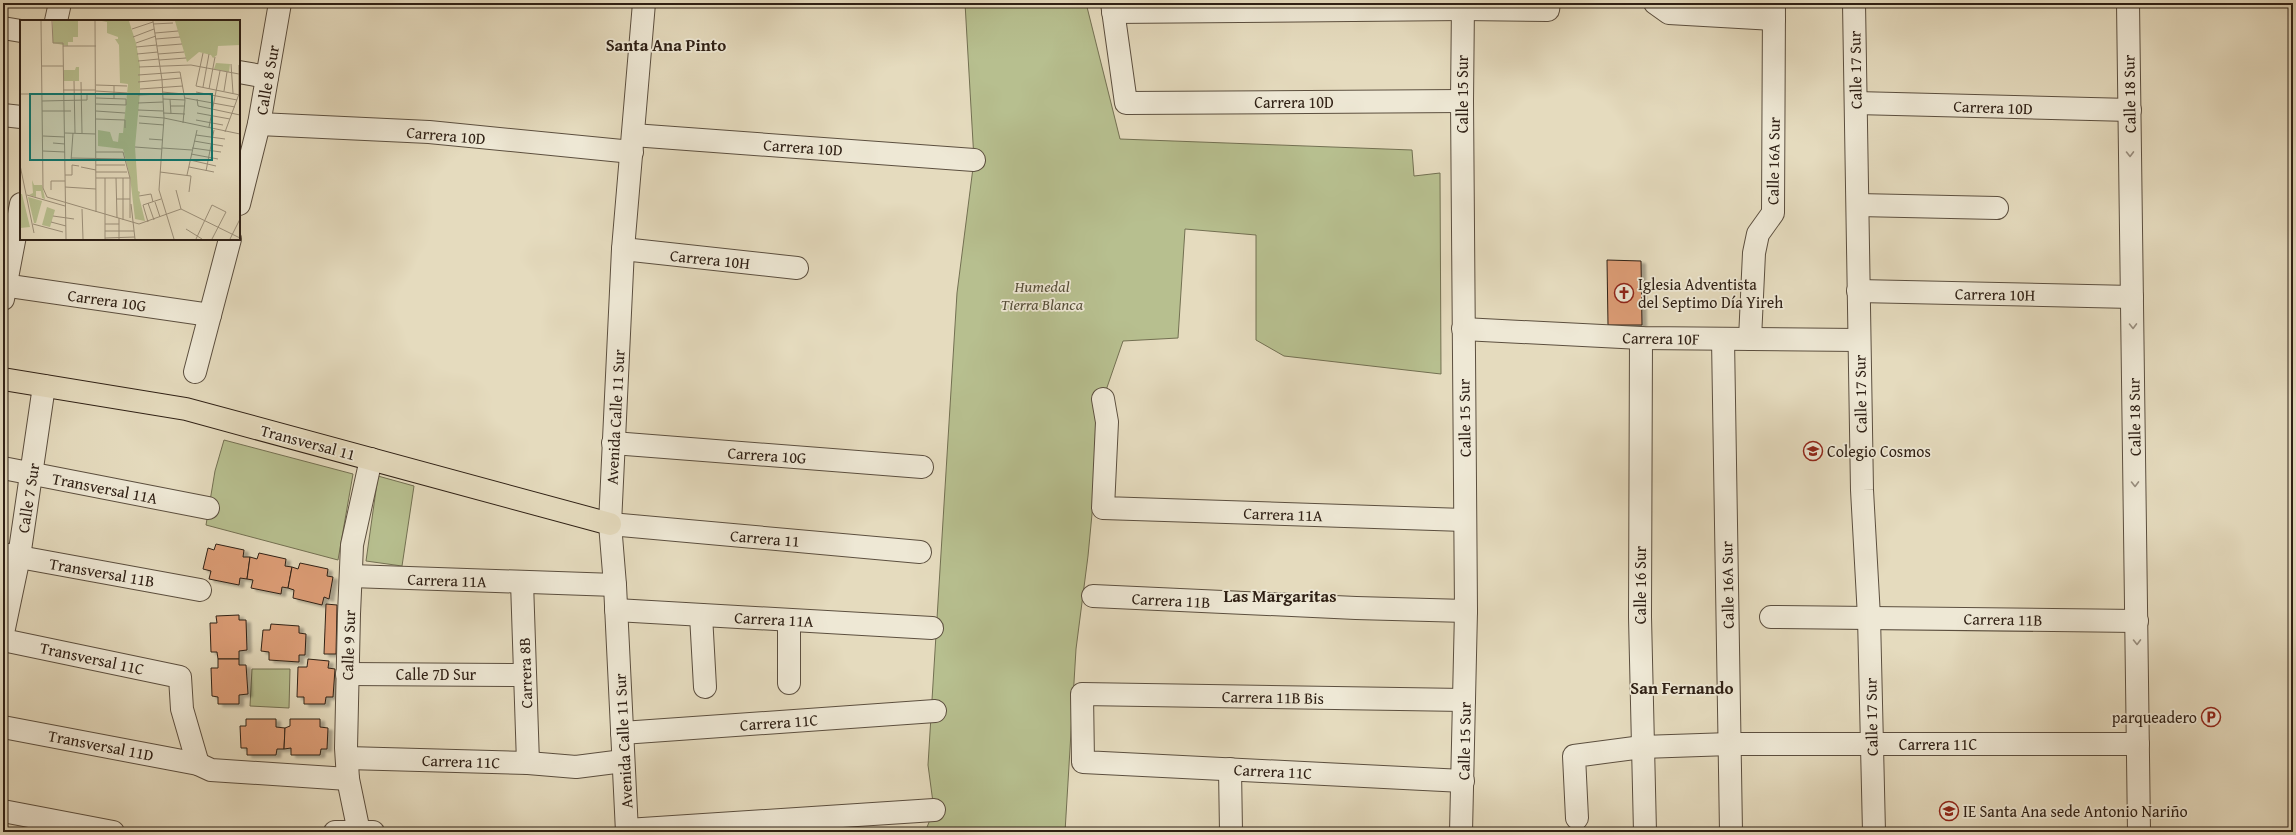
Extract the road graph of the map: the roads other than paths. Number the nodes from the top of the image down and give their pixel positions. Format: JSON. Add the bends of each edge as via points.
{"nodes":[{"id":1,"x":60,"y":3,"type":"edge"},
{"id":2,"x":280,"y":3,"type":"edge"},
{"id":3,"x":644,"y":3,"type":"edge"},
{"id":4,"x":1549,"y":3,"type":"edge"},
{"id":5,"x":1655,"y":3,"type":"edge"},
{"id":6,"x":1854,"y":3,"type":"edge"},
{"id":7,"x":2128,"y":3,"type":"edge"},
{"id":8,"x":1463,"y":6,"type":"edge"},
{"id":9,"x":1113,"y":8,"type":"edge"},
{"id":10,"x":1774,"y":11,"type":"edge"},
{"id":11,"x":56,"y":20,"type":"edge"},
{"id":12,"x":3,"y":28,"type":"edge"},
{"id":13,"x":20,"y":31,"type":"edge"},
{"id":14,"x":240,"y":72,"type":"edge"},
{"id":15,"x":267,"y":78,"type":"junction"},
{"id":16,"x":1462,"y":101,"type":"junction"},
{"id":17,"x":1856,"y":103,"type":"junction"},
{"id":18,"x":2130,"y":110,"type":"junction"},
{"id":19,"x":3,"y":115,"type":"edge"},
{"id":20,"x":20,"y":117,"type":"edge"},
{"id":21,"x":259,"y":124,"type":"junction"},
{"id":22,"x":632,"y":143,"type":"junction"},
{"id":23,"x":245,"y":155,"type":"edge"},
{"id":24,"x":974,"y":160,"type":"dead end"},
{"id":25,"x":240,"y":196,"type":"edge"},
{"id":26,"x":3,"y":203,"type":"edge"},
{"id":27,"x":20,"y":205,"type":"edge"},
{"id":28,"x":1858,"y":205,"type":"junction"},
{"id":29,"x":1997,"y":208,"type":"dead end"},
{"id":30,"x":20,"y":210,"type":"edge"},
{"id":31,"x":229,"y":240,"type":"edge"},
{"id":32,"x":623,"y":250,"type":"junction"},
{"id":33,"x":797,"y":268,"type":"dead end"},
{"id":34,"x":4,"y":290,"type":"edge"},
{"id":35,"x":1858,"y":291,"type":"junction"},
{"id":36,"x":2132,"y":297,"type":"junction"},
{"id":37,"x":210,"y":315,"type":"junction"},
{"id":38,"x":1463,"y":329,"type":"junction"},
{"id":39,"x":1641,"y":338,"type":"junction"},
{"id":40,"x":1723,"y":339,"type":"junction"},
{"id":41,"x":1750,"y":339,"type":"junction"},
{"id":42,"x":1859,"y":340,"type":"junction"},
{"id":43,"x":195,"y":372,"type":"dead end"},
{"id":44,"x":3,"y":379,"type":"edge"},
{"id":45,"x":44,"y":386,"type":"junction"},
{"id":46,"x":1103,"y":399,"type":"dead end"},
{"id":47,"x":613,"y":443,"type":"junction"},
{"id":48,"x":371,"y":459,"type":"junction"},
{"id":49,"x":922,"y":467,"type":"dead end"},
{"id":50,"x":3,"y":468,"type":"edge"},
{"id":51,"x":32,"y":474,"type":"junction"},
{"id":52,"x":208,"y":508,"type":"dead end"},
{"id":53,"x":1464,"y":520,"type":"junction"},
{"id":54,"x":610,"y":524,"type":"junction"},
{"id":55,"x":920,"y":552,"type":"dead end"},
{"id":56,"x":11,"y":556,"type":"edge"},
{"id":57,"x":351,"y":576,"type":"junction"},
{"id":58,"x":522,"y":582,"type":"junction"},
{"id":59,"x":615,"y":585,"type":"junction"},
{"id":60,"x":200,"y":590,"type":"dead end"},
{"id":61,"x":1093,"y":596,"type":"dead end"},
{"id":62,"x":616,"y":610,"type":"junction"},
{"id":63,"x":1466,"y":611,"type":"junction"},
{"id":64,"x":701,"y":615,"type":"junction"},
{"id":65,"x":1771,"y":617,"type":"dead end"},
{"id":66,"x":1869,"y":617,"type":"junction"},
{"id":67,"x":789,"y":620,"type":"junction"},
{"id":68,"x":2137,"y":621,"type":"junction"},
{"id":69,"x":932,"y":628,"type":"dead end"},
{"id":70,"x":3,"y":633,"type":"edge"},
{"id":71,"x":3,"y":640,"type":"edge"},
{"id":72,"x":347,"y":674,"type":"junction"},
{"id":73,"x":525,"y":675,"type":"junction"},
{"id":74,"x":789,"y":683,"type":"dead end"},
{"id":75,"x":705,"y":687,"type":"dead end"},
{"id":76,"x":1464,"y":700,"type":"junction"},
{"id":77,"x":936,"y":712,"type":"dead end"},
{"id":78,"x":3,"y":727,"type":"edge"},
{"id":79,"x":622,"y":733,"type":"junction"},
{"id":80,"x":1730,"y":744,"type":"junction"},
{"id":81,"x":1872,"y":744,"type":"junction"},
{"id":82,"x":2138,"y":744,"type":"junction"},
{"id":83,"x":1642,"y":747,"type":"junction"},
{"id":84,"x":623,"y":761,"type":"junction"},
{"id":85,"x":1083,"y":762,"type":"joint"},
{"id":86,"x":528,"y":763,"type":"junction"},
{"id":87,"x":198,"y":764,"type":"junction"},
{"id":88,"x":347,"y":768,"type":"junction"},
{"id":89,"x":1230,"y":769,"type":"junction"},
{"id":90,"x":1463,"y":780,"type":"junction"},
{"id":91,"x":934,"y":810,"type":"dead end"},
{"id":92,"x":3,"y":811,"type":"edge"},
{"id":93,"x":1577,"y":818,"type":"dead end"},
{"id":94,"x":627,"y":831,"type":"edge"},
{"id":95,"x":113,"y":832,"type":"edge"},
{"id":96,"x":335,"y":832,"type":"edge"},
{"id":97,"x":364,"y":832,"type":"edge"},
{"id":98,"x":1231,"y":832,"type":"edge"},
{"id":99,"x":1461,"y":832,"type":"edge"},
{"id":100,"x":1645,"y":832,"type":"edge"},
{"id":101,"x":1731,"y":832,"type":"edge"},
{"id":102,"x":1874,"y":832,"type":"edge"},
{"id":103,"x":2139,"y":832,"type":"edge"}],
"edges":[{"from":1,"to":11,"type":"street"},
{"from":2,"to":15,"type":"street","name":"Calle 8 Sur"},
{"from":3,"to":22,"type":"street","name":"Avenida Calle 11 Sur"},
{"from":4,"to":8,"type":"street","via":[[1548,10]]},
{"from":5,"to":10,"type":"street","via":[[1669,13]]},
{"from":6,"to":17,"type":"street","name":"Calle 17 Sur"},
{"from":7,"to":18,"type":"street","name":"Calle 18 Sur"},
{"from":8,"to":9,"type":"street"},
{"from":8,"to":16,"type":"street","name":"Calle 15 Sur"},
{"from":9,"to":16,"type":"street","name":"Carrera 10D","via":[[1126,103]]},
{"from":10,"to":41,"type":"street","name":"Calle 16A Sur","via":[[1772,212],[1758,234],[1754,252]]},
{"from":12,"to":13,"type":"street"},
{"from":14,"to":15,"type":"street"},
{"from":15,"to":21,"type":"street","name":"Calle 8 Sur"},
{"from":16,"to":38,"type":"street","name":"Calle 15 Sur"},
{"from":17,"to":18,"type":"street","name":"Carrera 10D"},
{"from":17,"to":28,"type":"street","name":"Calle 17 Sur"},
{"from":18,"to":36,"type":"street","name":"Calle 18 Sur","one_way":true},
{"from":19,"to":20,"type":"street"},
{"from":21,"to":22,"type":"street","name":"Carrera 10D"},
{"from":21,"to":23,"type":"street","name":"Calle 8 Sur"},
{"from":22,"to":24,"type":"street","name":"Carrera 10D"},
{"from":22,"to":32,"type":"street","name":"Avenida Calle 11 Sur"},
{"from":23,"to":25,"type":"street","name":"Calle 8 Sur"},
{"from":26,"to":27,"type":"street"},
{"from":28,"to":29,"type":"street"},
{"from":28,"to":35,"type":"street","name":"Calle 17 Sur"},
{"from":30,"to":34,"type":"street"},
{"from":31,"to":37,"type":"street"},
{"from":32,"to":33,"type":"street","name":"Carrera 10H"},
{"from":32,"to":47,"type":"street","name":"Avenida Calle 11 Sur"},
{"from":34,"to":37,"type":"street","name":"Carrera 10G"},
{"from":35,"to":36,"type":"street","name":"Carrera 10H"},
{"from":35,"to":42,"type":"street","name":"Calle 17 Sur"},
{"from":36,"to":68,"type":"street","name":"Calle 18 Sur","one_way":true},
{"from":37,"to":43,"type":"street"},
{"from":38,"to":39,"type":"street","name":"Carrera 10F"},
{"from":38,"to":53,"type":"street","name":"Calle 15 Sur"},
{"from":39,"to":40,"type":"street","name":"Carrera 10F"},
{"from":39,"to":83,"type":"street","name":"Calle 16 Sur"},
{"from":40,"to":41,"type":"street","name":"Carrera 10F"},
{"from":40,"to":80,"type":"street","name":"Calle 16A Sur"},
{"from":41,"to":42,"type":"street","name":"Carrera 10F"},
{"from":42,"to":66,"type":"street","name":"Calle 17 Sur","via":[[1862,490]]},
{"from":44,"to":45,"type":"main road","name":"Transversal 11"},
{"from":45,"to":48,"type":"main road","name":"Transversal 11","via":[[186,409]]},
{"from":45,"to":51,"type":"street","name":"Calle 7 Sur"},
{"from":46,"to":53,"type":"street","name":"Carrera 11A","via":[[1107,422],[1103,508]]},
{"from":47,"to":49,"type":"street","name":"Carrera 10G"},
{"from":47,"to":54,"type":"street","name":"Avenida Calle 11 Sur"},
{"from":48,"to":54,"type":"main road","name":"Transversal 11"},
{"from":48,"to":57,"type":"street","name":"Calle 9 Sur","via":[[352,545]]},
{"from":50,"to":51,"type":"street","name":"Transversal 11A"},
{"from":51,"to":52,"type":"street","name":"Transversal 11A"},
{"from":51,"to":56,"type":"street","name":"Calle 7 Sur"},
{"from":53,"to":63,"type":"street","name":"Calle 15 Sur"},
{"from":54,"to":55,"type":"street","name":"Carrera 11"},
{"from":54,"to":59,"type":"street","name":"Avenida Calle 11 Sur"},
{"from":56,"to":60,"type":"street","name":"Transversal 11B"},
{"from":56,"to":70,"type":"street","name":"Calle 7 Sur"},
{"from":57,"to":58,"type":"street","name":"Carrera 11A"},
{"from":57,"to":72,"type":"street","name":"Calle 9 Sur"},
{"from":58,"to":59,"type":"street","name":"Carrera 11A"},
{"from":58,"to":73,"type":"street","name":"Carrera 8B"},
{"from":59,"to":62,"type":"street","name":"Avenida Calle 11 Sur"},
{"from":61,"to":63,"type":"street","name":"Carrera 11B"},
{"from":62,"to":64,"type":"street","name":"Carrera 11A"},
{"from":62,"to":79,"type":"street","name":"Avenida Calle 11 Sur"},
{"from":63,"to":76,"type":"street","name":"Calle 15 Sur"},
{"from":64,"to":67,"type":"street","name":"Carrera 11A"},
{"from":64,"to":75,"type":"street"},
{"from":65,"to":66,"type":"street","name":"Carrera 11B"},
{"from":66,"to":68,"type":"street","name":"Carrera 11B"},
{"from":66,"to":81,"type":"street","name":"Calle 17 Sur"},
{"from":67,"to":69,"type":"street","name":"Carrera 11A"},
{"from":67,"to":74,"type":"street"},
{"from":68,"to":82,"type":"street","name":"Calle 18 Sur","one_way":true},
{"from":71,"to":87,"type":"street","name":"Transversal 11C","via":[[180,677],[182,709]]},
{"from":72,"to":73,"type":"street","name":"Calle 7D Sur"},
{"from":72,"to":88,"type":"street","name":"Calle 9 Sur"},
{"from":73,"to":86,"type":"street","name":"Carrera 8B"},
{"from":76,"to":85,"type":"street","name":"Carrera 11B Bis","via":[[1082,694]]},
{"from":76,"to":90,"type":"street","name":"Calle 15 Sur"},
{"from":77,"to":79,"type":"street","name":"Carrera 11C"},
{"from":78,"to":87,"type":"street","name":"Transversal 11D"},
{"from":79,"to":84,"type":"street","name":"Avenida Calle 11 Sur"},
{"from":80,"to":81,"type":"street","name":"Carrera 11C"},
{"from":80,"to":83,"type":"street","name":"Carrera 11C"},
{"from":80,"to":101,"type":"street","name":"Calle 16A Sur"},
{"from":81,"to":82,"type":"street","name":"Carrera 11C"},
{"from":81,"to":102,"type":"street","name":"Calle 17 Sur"},
{"from":82,"to":103,"type":"street","name":"Calle 18 Sur"},
{"from":83,"to":93,"type":"street","name":"Carrera 11C","via":[[1574,756]]},
{"from":83,"to":100,"type":"street","name":"Calle 16 Sur"},
{"from":84,"to":86,"type":"street","name":"Carrera 11C","via":[[576,767]]},
{"from":84,"to":94,"type":"street","name":"Avenida Calle 11 Sur"},
{"from":85,"to":89,"type":"street","name":"Carrera 11C"},
{"from":86,"to":88,"type":"street","name":"Carrera 11C"},
{"from":87,"to":88,"type":"street","via":[[211,770]]},
{"from":88,"to":97,"type":"street","name":"Calle 9 Sur"},
{"from":89,"to":90,"type":"street","name":"Carrera 11C"},
{"from":89,"to":98,"type":"street"},
{"from":90,"to":99,"type":"street","name":"Calle 15 Sur"},
{"from":91,"to":94,"type":"street"},
{"from":92,"to":95,"type":"street"},
{"from":96,"to":97,"type":"street"}]}
